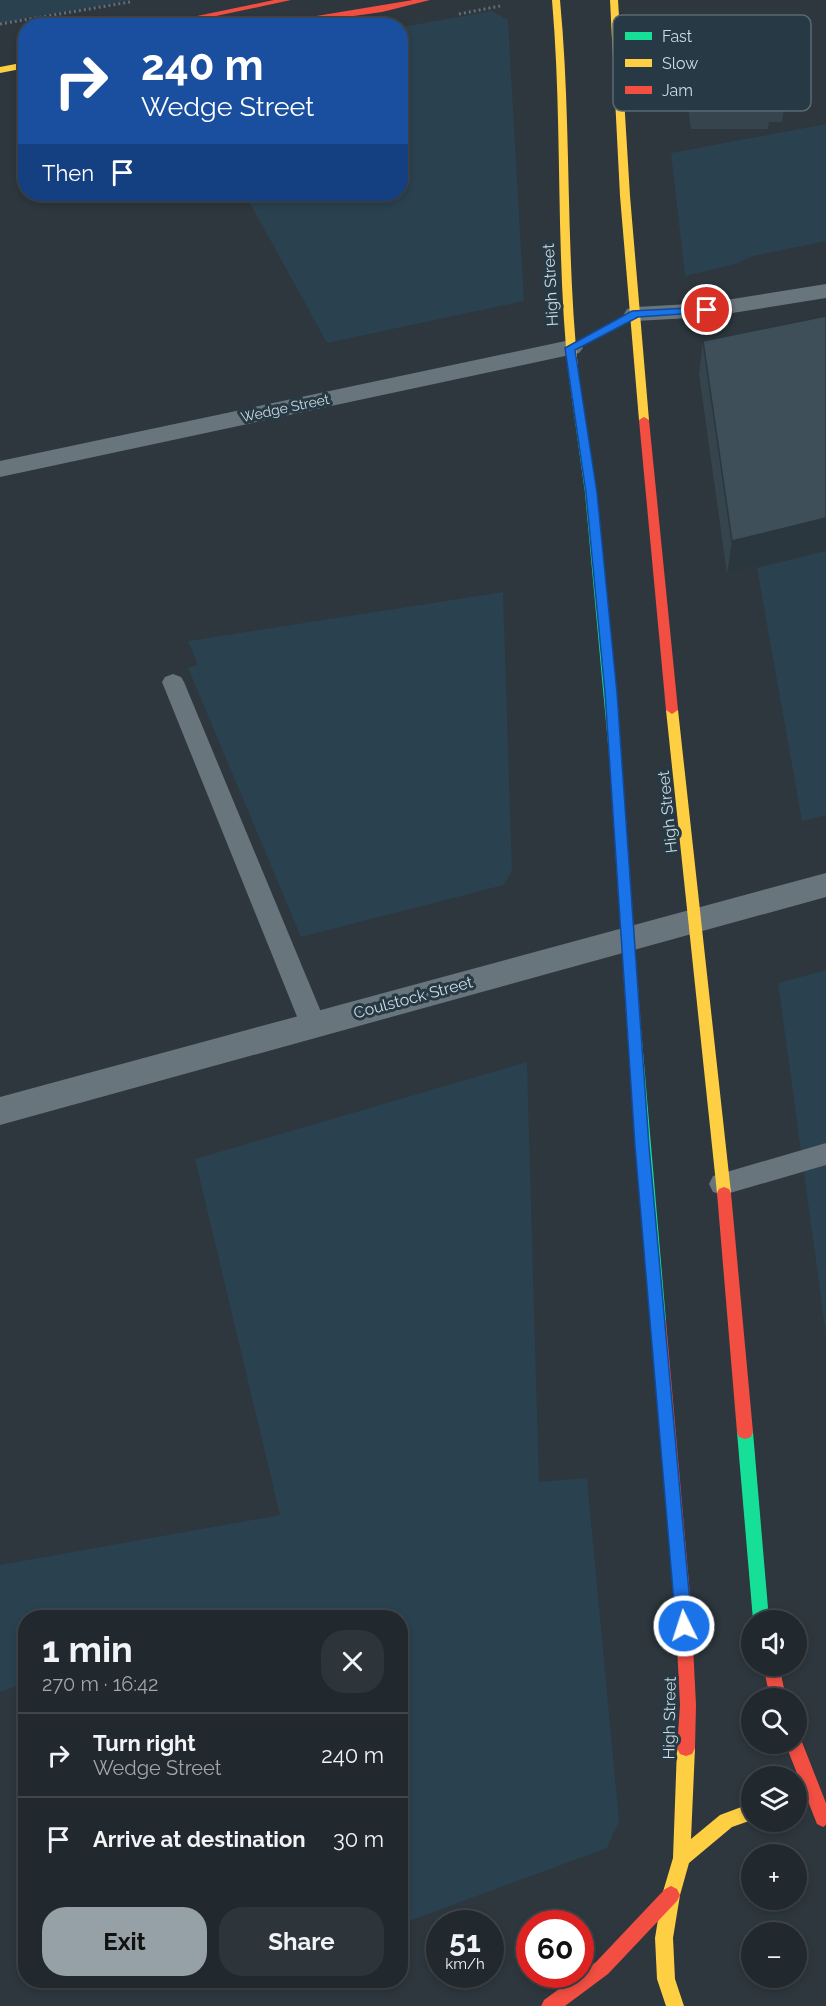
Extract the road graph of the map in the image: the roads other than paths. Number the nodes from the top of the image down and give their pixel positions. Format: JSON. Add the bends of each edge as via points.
{"nodes":[{"id":1,"x":287,"y":0,"type":"edge"},
{"id":2,"x":426,"y":0,"type":"edge"},
{"id":3,"x":556,"y":0,"type":"edge"},
{"id":4,"x":614,"y":0,"type":"edge"},
{"id":5,"x":630,"y":9,"type":"dead end"},
{"id":6,"x":615,"y":15,"type":"edge"},
{"id":7,"x":624,"y":15,"type":"edge"},
{"id":8,"x":194,"y":18,"type":"edge"},
{"id":9,"x":317,"y":18,"type":"edge"},
{"id":10,"x":18,"y":66,"type":"edge"},
{"id":11,"x":0,"y":69,"type":"edge"},
{"id":12,"x":620,"y":111,"type":"edge"},
{"id":13,"x":818,"y":293,"type":"edge"},
{"id":14,"x":636,"y":314,"type":"junction"},
{"id":15,"x":626,"y":341,"type":"junction"},
{"id":16,"x":570,"y":348,"type":"junction"},
{"id":17,"x":0,"y":469,"type":"edge"},
{"id":18,"x":173,"y":682,"type":"dead end"},
{"id":19,"x":826,"y":885,"type":"edge"},
{"id":20,"x":696,"y":921,"type":"junction"},
{"id":21,"x":628,"y":939,"type":"junction"},
{"id":22,"x":314,"y":1024,"type":"junction"},
{"id":23,"x":0,"y":1111,"type":"edge"},
{"id":24,"x":826,"y":1154,"type":"edge"},
{"id":25,"x":723,"y":1184,"type":"junction"},
{"id":26,"x":760,"y":1610,"type":"edge"},
{"id":27,"x":798,"y":1754,"type":"edge"},
{"id":28,"x":807,"y":1813,"type":"edge"},
{"id":29,"x":741,"y":1815,"type":"edge"},
{"id":30,"x":824,"y":1819,"type":"edge"},
{"id":31,"x":682,"y":1858,"type":"junction"},
{"id":32,"x":671,"y":1895,"type":"junction"},
{"id":33,"x":550,"y":2006,"type":"edge"},
{"id":34,"x":675,"y":2006,"type":"edge"}],
"edges":[{"from":1,"to":8,"type":"main road"},
{"from":2,"to":9,"type":"main road"},
{"from":3,"to":16,"type":"main road","name":"High Street","via":[[561,40],[563,244]]},
{"from":4,"to":6,"type":"main road","name":"High Street"},
{"from":5,"to":7,"type":"main road"},
{"from":10,"to":11,"type":"main road"},
{"from":12,"to":14,"type":"main road","name":"High Street"},
{"from":13,"to":14,"type":"street","name":"Wedge Street","via":[[707,310]]},
{"from":13,"to":15,"type":"street","name":"Wedge Street","via":[[716,322]]},
{"from":14,"to":15,"type":"main road","name":"High Street"},
{"from":14,"to":16,"type":"main road","name":"Wedge Street"},
{"from":15,"to":16,"type":"main road","name":"Wedge Street"},
{"from":15,"to":20,"type":"main road","name":"High Street","via":[[655,547]]},
{"from":16,"to":17,"type":"street","name":"Wedge Street"},
{"from":16,"to":21,"type":"main road","name":"High Street","via":[[591,493],[611,693]]},
{"from":18,"to":22,"type":"lane"},
{"from":19,"to":20,"type":"street","name":"Coulstock Street"},
{"from":20,"to":21,"type":"street","name":"Coulstock Street"},
{"from":20,"to":25,"type":"main road","name":"High Street"},
{"from":21,"to":22,"type":"street","name":"Coulstock Street"},
{"from":21,"to":31,"type":"main road","name":"High Street","via":[[642,1146],[683,1606],[688,1705]]},
{"from":22,"to":23,"type":"street","name":"Coulstock Street"},
{"from":24,"to":25,"type":"lane"},
{"from":25,"to":26,"type":"main road","name":"High Street"},
{"from":27,"to":30,"type":"main road"},
{"from":28,"to":30,"type":"main road"},
{"from":29,"to":31,"type":"main road","via":[[726,1821]]},
{"from":31,"to":32,"type":"main road","name":"High Street"},
{"from":32,"to":33,"type":"main road","via":[[602,1968]]},
{"from":32,"to":34,"type":"main road","name":"High Street","via":[[664,1938],[666,1979]]}]}
